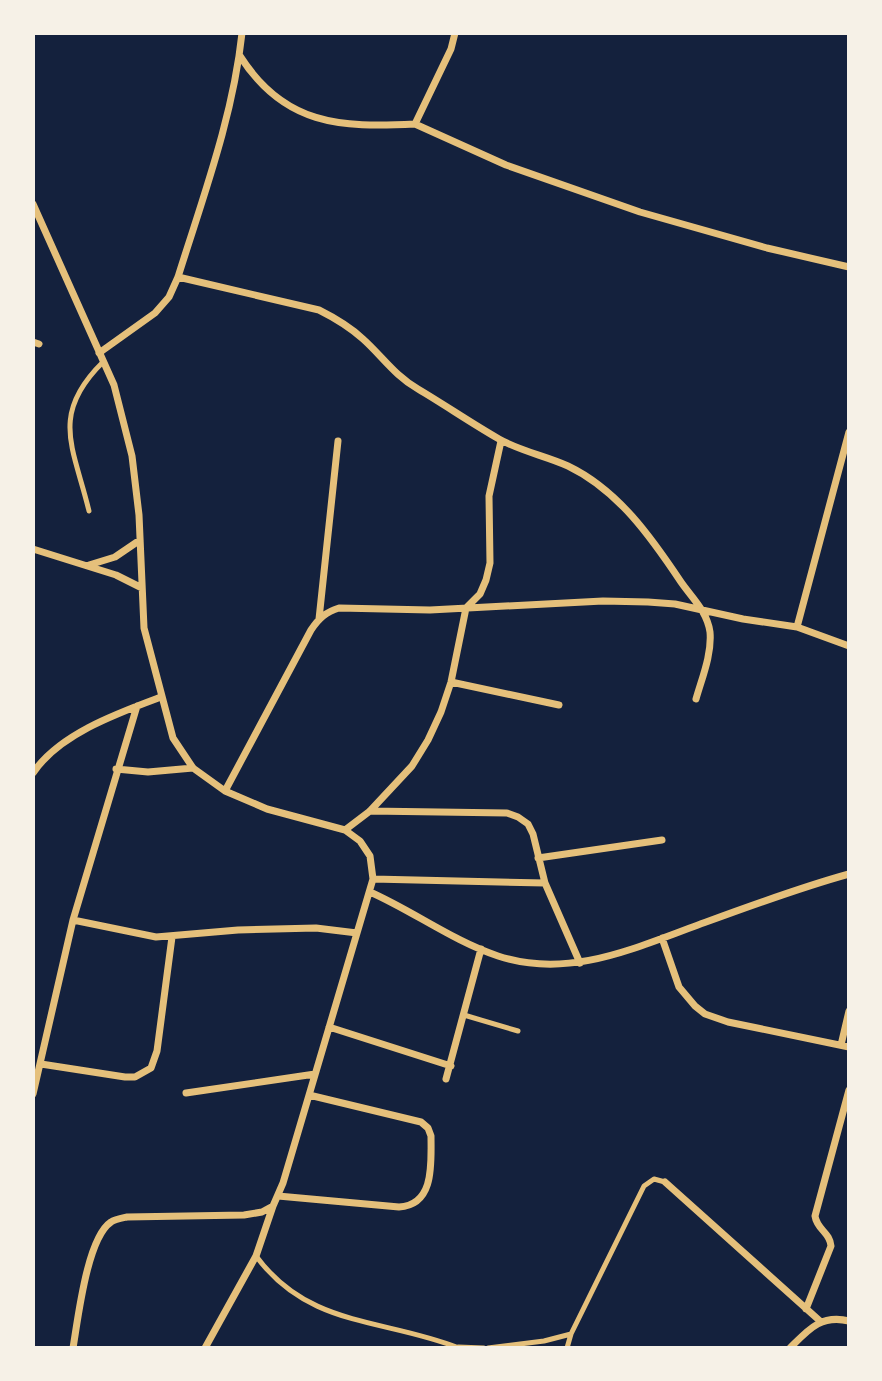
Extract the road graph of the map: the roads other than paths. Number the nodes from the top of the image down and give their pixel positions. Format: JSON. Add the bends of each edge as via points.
{"nodes":[{"id":1,"x":242,"y":33,"type":"edge"},
{"id":2,"x":455,"y":33,"type":"edge"},
{"id":3,"x":240,"y":55,"type":"junction"},
{"id":4,"x":415,"y":124,"type":"junction"},
{"id":5,"x":33,"y":204,"type":"edge"},
{"id":6,"x":849,"y":267,"type":"edge"},
{"id":7,"x":178,"y":277,"type":"junction"},
{"id":8,"x":99,"y":353,"type":"junction"},
{"id":9,"x":103,"y":362,"type":"junction"},
{"id":10,"x":849,"y":432,"type":"edge"},
{"id":11,"x":338,"y":441,"type":"dead end"},
{"id":12,"x":501,"y":441,"type":"junction"},
{"id":13,"x":89,"y":511,"type":"dead end"},
{"id":14,"x":140,"y":540,"type":"junction"},
{"id":15,"x":33,"y":550,"type":"edge"},
{"id":16,"x":88,"y":565,"type":"junction"},
{"id":17,"x":142,"y":588,"type":"junction"},
{"id":18,"x":466,"y":608,"type":"junction"},
{"id":19,"x":703,"y":610,"type":"junction"},
{"id":20,"x":318,"y":619,"type":"junction"},
{"id":21,"x":797,"y":627,"type":"junction"},
{"id":22,"x":849,"y":646,"type":"edge"},
{"id":23,"x":451,"y":682,"type":"junction"},
{"id":24,"x":161,"y":698,"type":"junction"},
{"id":25,"x":696,"y":699,"type":"dead end"},
{"id":26,"x":559,"y":705,"type":"dead end"},
{"id":27,"x":137,"y":706,"type":"junction"},
{"id":28,"x":193,"y":768,"type":"junction"},
{"id":29,"x":117,"y":769,"type":"junction"},
{"id":30,"x":33,"y":773,"type":"edge"},
{"id":31,"x":225,"y":791,"type":"junction"},
{"id":32,"x":370,"y":811,"type":"junction"},
{"id":33,"x":345,"y":830,"type":"junction"},
{"id":34,"x":662,"y":840,"type":"dead end"},
{"id":35,"x":538,"y":858,"type":"junction"},
{"id":36,"x":849,"y":874,"type":"edge"},
{"id":37,"x":373,"y":879,"type":"junction"},
{"id":38,"x":545,"y":883,"type":"junction"},
{"id":39,"x":370,"y":892,"type":"junction"},
{"id":40,"x":72,"y":920,"type":"junction"},
{"id":41,"x":357,"y":933,"type":"junction"},
{"id":42,"x":172,"y":937,"type":"junction"},
{"id":43,"x":662,"y":938,"type":"junction"},
{"id":44,"x":481,"y":949,"type":"junction"},
{"id":45,"x":580,"y":964,"type":"junction"},
{"id":46,"x":849,"y":1011,"type":"edge"},
{"id":47,"x":464,"y":1015,"type":"junction"},
{"id":48,"x":328,"y":1027,"type":"junction"},
{"id":49,"x":517,"y":1031,"type":"dead end"},
{"id":50,"x":845,"y":1046,"type":"edge"},
{"id":51,"x":41,"y":1064,"type":"junction"},
{"id":52,"x":451,"y":1066,"type":"junction"},
{"id":53,"x":315,"y":1074,"type":"junction"},
{"id":54,"x":446,"y":1079,"type":"dead end"},
{"id":55,"x":849,"y":1090,"type":"edge"},
{"id":56,"x":186,"y":1093,"type":"dead end"},
{"id":57,"x":33,"y":1094,"type":"edge"},
{"id":58,"x":309,"y":1095,"type":"junction"},
{"id":59,"x":665,"y":1182,"type":"joint"},
{"id":60,"x":278,"y":1196,"type":"junction"},
{"id":61,"x":274,"y":1206,"type":"junction"},
{"id":62,"x":256,"y":1256,"type":"junction"},
{"id":63,"x":806,"y":1309,"type":"junction"},
{"id":64,"x":820,"y":1321,"type":"junction"},
{"id":65,"x":849,"y":1321,"type":"edge"},
{"id":66,"x":572,"y":1334,"type":"junction"},
{"id":67,"x":73,"y":1348,"type":"edge"},
{"id":68,"x":205,"y":1348,"type":"edge"},
{"id":69,"x":459,"y":1348,"type":"edge"},
{"id":70,"x":486,"y":1348,"type":"edge"},
{"id":71,"x":567,"y":1348,"type":"edge"},
{"id":72,"x":790,"y":1348,"type":"edge"}],
"edges":[{"from":1,"to":3,"type":"street"},
{"from":2,"to":4,"type":"street"},
{"from":3,"to":4,"type":"street","via":[[268,91],[308,116],[353,124]]},
{"from":3,"to":7,"type":"street","via":[[224,129]]},
{"from":4,"to":6,"type":"street","via":[[506,165],[640,212]]},
{"from":5,"to":8,"type":"street"},
{"from":7,"to":8,"type":"street","via":[[155,313]]},
{"from":7,"to":12,"type":"street","via":[[320,310],[340,320],[389,368]]},
{"from":8,"to":9,"type":"street"},
{"from":9,"to":13,"type":"lane","via":[[80,388],[69,422]]},
{"from":9,"to":14,"type":"street","via":[[114,385],[132,456]]},
{"from":10,"to":21,"type":"street"},
{"from":11,"to":20,"type":"street"},
{"from":12,"to":18,"type":"street","via":[[489,496],[490,563],[480,594]]},
{"from":12,"to":19,"type":"street","via":[[594,480],[638,524]]},
{"from":14,"to":16,"type":"street","via":[[116,557]]},
{"from":14,"to":17,"type":"street"},
{"from":15,"to":16,"type":"street"},
{"from":16,"to":17,"type":"street"},
{"from":17,"to":24,"type":"street","via":[[144,628]]},
{"from":18,"to":19,"type":"street","via":[[625,601]]},
{"from":18,"to":20,"type":"street","via":[[339,608]]},
{"from":18,"to":23,"type":"street"},
{"from":19,"to":21,"type":"street"},
{"from":19,"to":25,"type":"street","via":[[710,630],[709,648]]},
{"from":20,"to":31,"type":"street"},
{"from":21,"to":22,"type":"street"},
{"from":23,"to":26,"type":"street"},
{"from":23,"to":32,"type":"street","via":[[417,757]]},
{"from":24,"to":27,"type":"street"},
{"from":24,"to":28,"type":"street","via":[[173,738]]},
{"from":27,"to":29,"type":"street"},
{"from":27,"to":30,"type":"street","via":[[56,747]]},
{"from":28,"to":29,"type":"street"},
{"from":28,"to":31,"type":"street"},
{"from":29,"to":40,"type":"street"},
{"from":31,"to":33,"type":"street","via":[[267,809]]},
{"from":32,"to":33,"type":"street"},
{"from":32,"to":35,"type":"street","via":[[507,813],[528,824]]},
{"from":33,"to":37,"type":"street","via":[[370,856]]},
{"from":34,"to":35,"type":"street"},
{"from":35,"to":38,"type":"street"},
{"from":36,"to":43,"type":"street"},
{"from":37,"to":38,"type":"street"},
{"from":37,"to":39,"type":"street"},
{"from":38,"to":45,"type":"street"},
{"from":39,"to":41,"type":"street"},
{"from":39,"to":44,"type":"street"},
{"from":40,"to":42,"type":"street"},
{"from":40,"to":51,"type":"street"},
{"from":41,"to":42,"type":"street","via":[[316,928]]},
{"from":41,"to":48,"type":"street"},
{"from":42,"to":51,"type":"street","via":[[151,1068],[135,1077]]},
{"from":43,"to":45,"type":"street"},
{"from":43,"to":50,"type":"street","via":[[679,987],[705,1014]]},
{"from":44,"to":45,"type":"street","via":[[526,963]]},
{"from":44,"to":47,"type":"street"},
{"from":46,"to":50,"type":"street"},
{"from":47,"to":49,"type":"lane"},
{"from":47,"to":52,"type":"street"},
{"from":48,"to":52,"type":"street"},
{"from":48,"to":53,"type":"street"},
{"from":51,"to":57,"type":"street"},
{"from":52,"to":54,"type":"street"},
{"from":53,"to":56,"type":"street"},
{"from":53,"to":58,"type":"street"},
{"from":55,"to":63,"type":"street","via":[[815,1216],[829,1237],[830,1250]]},
{"from":58,"to":60,"type":"street"},
{"from":58,"to":60,"type":"street","via":[[422,1122],[430,1136],[427,1189],[416,1203],[399,1207]]},
{"from":59,"to":63,"type":"street"},
{"from":59,"to":66,"type":"lane","via":[[654,1180],[644,1186]]},
{"from":60,"to":61,"type":"street"},
{"from":61,"to":62,"type":"street"},
{"from":61,"to":67,"type":"street","via":[[244,1215],[127,1217],[111,1222],[93,1252]]},
{"from":62,"to":68,"type":"street"},
{"from":62,"to":69,"type":"lane","via":[[279,1283],[308,1303]]},
{"from":63,"to":64,"type":"street"},
{"from":64,"to":65,"type":"street"},
{"from":64,"to":72,"type":"street"},
{"from":66,"to":70,"type":"lane"},
{"from":66,"to":71,"type":"lane"},
{"from":69,"to":70,"type":"lane"}]}
